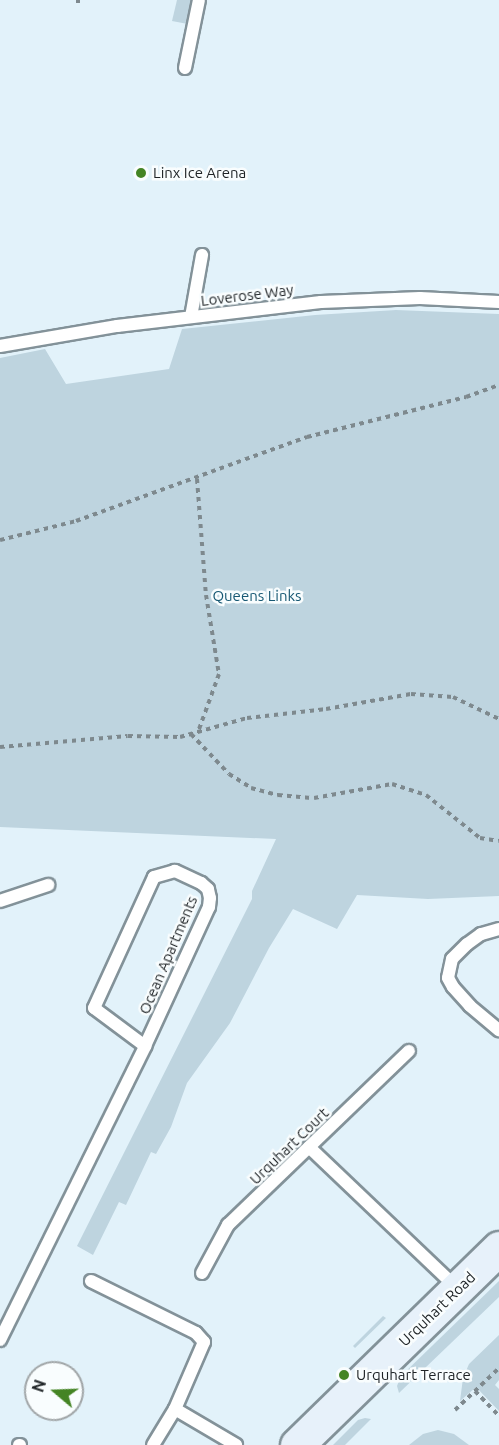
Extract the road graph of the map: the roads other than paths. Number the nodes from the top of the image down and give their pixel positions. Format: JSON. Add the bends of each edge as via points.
{"nodes":[{"id":1,"x":199,"y":0,"type":"edge"},
{"id":2,"x":185,"y":69,"type":"dead end"},
{"id":3,"x":202,"y":255,"type":"dead end"},
{"id":4,"x":499,"y":302,"type":"edge"},
{"id":5,"x":190,"y":317,"type":"junction"},
{"id":6,"x":0,"y":346,"type":"edge"},
{"id":7,"x":48,"y":885,"type":"dead end"},
{"id":8,"x":0,"y":901,"type":"edge"},
{"id":9,"x":499,"y":930,"type":"edge"},
{"id":10,"x":499,"y":1030,"type":"edge"},
{"id":11,"x":144,"y":1046,"type":"junction"},
{"id":12,"x":410,"y":1051,"type":"dead end"},
{"id":13,"x":309,"y":1147,"type":"junction"},
{"id":14,"x":499,"y":1248,"type":"edge"},
{"id":15,"x":202,"y":1273,"type":"dead end"},
{"id":16,"x":92,"y":1281,"type":"dead end"},
{"id":17,"x":458,"y":1289,"type":"junction"},
{"id":18,"x":0,"y":1340,"type":"edge"},
{"id":19,"x":175,"y":1409,"type":"junction"},
{"id":20,"x":153,"y":1445,"type":"edge"},
{"id":21,"x":236,"y":1445,"type":"edge"},
{"id":22,"x":297,"y":1445,"type":"edge"}],
"edges":[{"from":1,"to":2,"type":"lane"},
{"from":3,"to":5,"type":"lane"},
{"from":4,"to":5,"type":"lane","name":"Loverose Way","via":[[420,298],[321,302]]},
{"from":5,"to":6,"type":"lane","name":"Loverose Way"},
{"from":7,"to":8,"type":"lane"},
{"from":9,"to":10,"type":"lane","via":[[481,934],[467,944],[452,959],[448,978],[470,1006]]},
{"from":11,"to":11,"type":"lane","name":"Ocean Apartments","via":[[210,898],[201,883],[175,871],[153,877],[94,1008]]},
{"from":11,"to":18,"type":"lane","name":"Ocean Apartments"},
{"from":12,"to":13,"type":"lane","name":"Urquhart Court"},
{"from":13,"to":15,"type":"lane","name":"Urquhart Court","via":[[228,1225]]},
{"from":13,"to":17,"type":"lane"},
{"from":14,"to":17,"type":"street","name":"Urquhart Road"},
{"from":16,"to":19,"type":"lane","via":[[201,1337],[202,1347]]},
{"from":17,"to":22,"type":"street","name":"Urquhart Road"},
{"from":19,"to":20,"type":"lane"},
{"from":19,"to":21,"type":"lane"}]}
